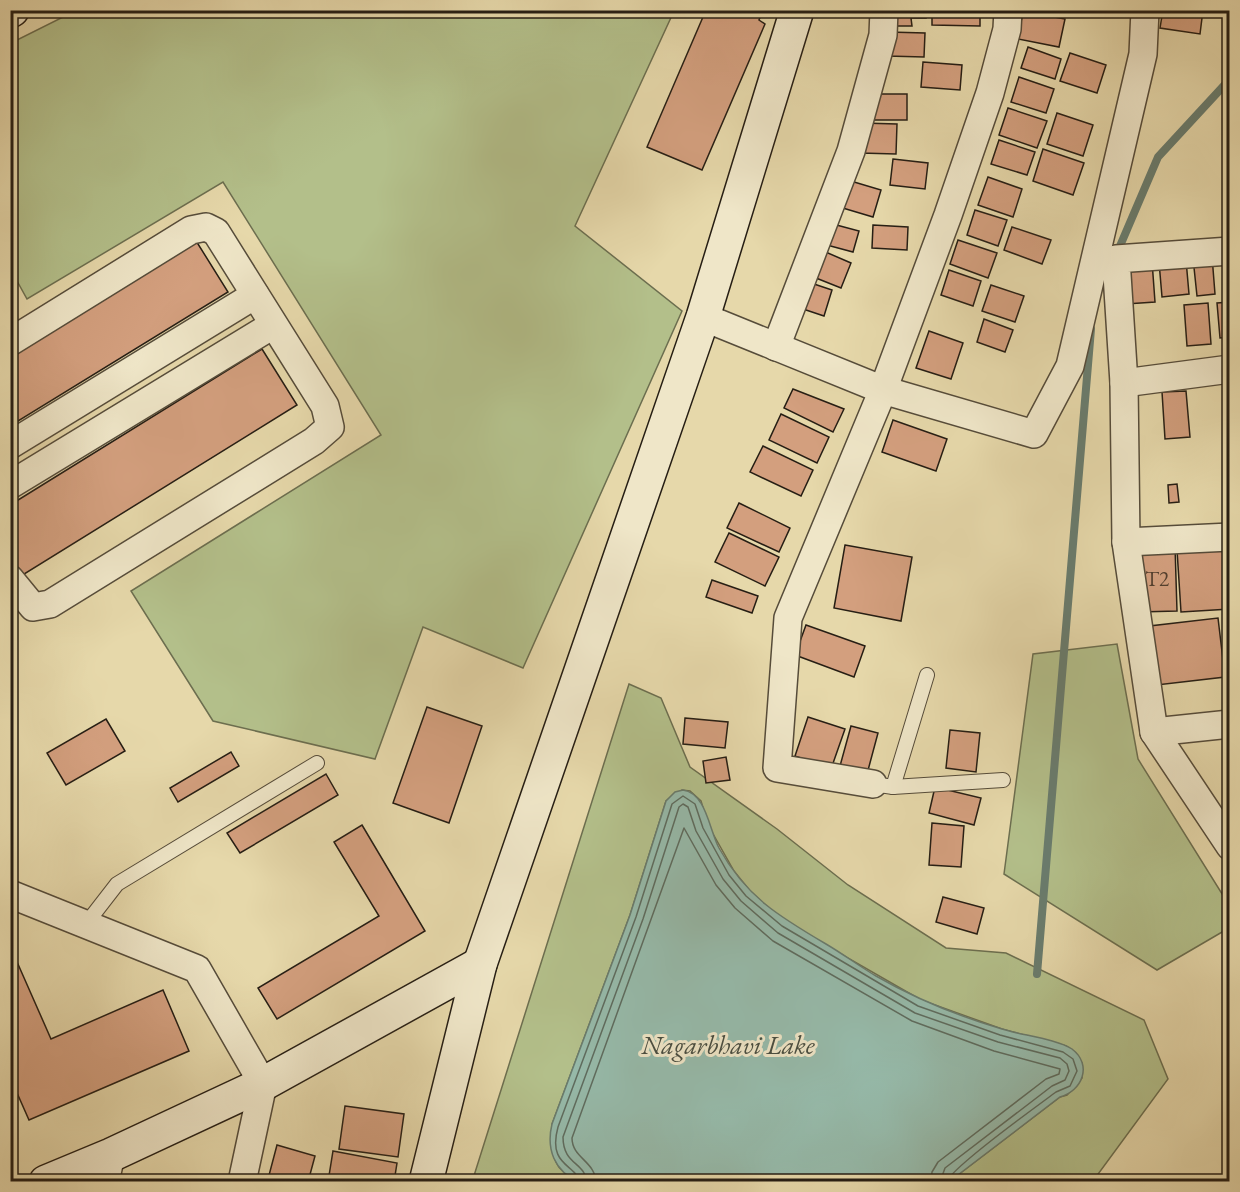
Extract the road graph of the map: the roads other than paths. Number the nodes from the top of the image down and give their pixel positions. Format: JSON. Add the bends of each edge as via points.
{"nodes":[{"id":1,"x":797,"y":10,"type":"edge"},
{"id":2,"x":884,"y":10,"type":"edge"},
{"id":3,"x":1008,"y":10,"type":"edge"},
{"id":4,"x":1145,"y":10,"type":"edge"},
{"id":5,"x":1230,"y":251,"type":"edge"},
{"id":6,"x":255,"y":296,"type":"junction"},
{"id":7,"x":703,"y":317,"type":"junction"},
{"id":8,"x":273,"y":325,"type":"junction"},
{"id":9,"x":10,"y":342,"type":"edge"},
{"id":10,"x":776,"y":348,"type":"junction"},
{"id":11,"x":1230,"y":369,"type":"edge"},
{"id":12,"x":1124,"y":383,"type":"junction"},
{"id":13,"x":883,"y":390,"type":"junction"},
{"id":14,"x":10,"y":445,"type":"edge"},
{"id":15,"x":10,"y":485,"type":"edge"},
{"id":16,"x":1230,"y":537,"type":"edge"},
{"id":17,"x":1125,"y":542,"type":"junction"},
{"id":18,"x":10,"y":579,"type":"edge"},
{"id":19,"x":927,"y":675,"type":"dead end"},
{"id":20,"x":1230,"y":724,"type":"edge"},
{"id":21,"x":1154,"y":732,"type":"junction"},
{"id":22,"x":316,"y":763,"type":"dead end"},
{"id":23,"x":1003,"y":780,"type":"dead end"},
{"id":24,"x":883,"y":786,"type":"junction"},
{"id":25,"x":1230,"y":846,"type":"edge"},
{"id":26,"x":10,"y":894,"type":"edge"},
{"id":27,"x":86,"y":924,"type":"junction"},
{"id":28,"x":480,"y":964,"type":"junction"},
{"id":29,"x":263,"y":1084,"type":"junction"},
{"id":30,"x":108,"y":1168,"type":"edge"},
{"id":31,"x":46,"y":1182,"type":"edge"},
{"id":32,"x":242,"y":1182,"type":"edge"},
{"id":33,"x":426,"y":1182,"type":"edge"}],
"edges":[{"from":1,"to":7,"type":"street"},
{"from":2,"to":10,"type":"street","via":[[883,35],[851,151]]},
{"from":3,"to":13,"type":"street","via":[[1007,29],[990,93]]},
{"from":4,"to":13,"type":"street","via":[[1143,54],[1070,366],[1034,434]]},
{"from":5,"to":12,"type":"street","via":[[1116,260]]},
{"from":6,"to":8,"type":"street"},
{"from":6,"to":9,"type":"street","via":[[216,232],[206,227],[191,230]]},
{"from":6,"to":14,"type":"street"},
{"from":7,"to":10,"type":"street"},
{"from":7,"to":28,"type":"street"},
{"from":8,"to":15,"type":"street"},
{"from":8,"to":18,"type":"street","via":[[324,406],[330,427],[314,441],[50,604],[33,607]]},
{"from":10,"to":13,"type":"street"},
{"from":11,"to":12,"type":"street"},
{"from":12,"to":17,"type":"street"},
{"from":13,"to":24,"type":"street","via":[[788,618],[777,768]]},
{"from":16,"to":17,"type":"street"},
{"from":17,"to":21,"type":"street"},
{"from":19,"to":24,"type":"lane"},
{"from":20,"to":21,"type":"street"},
{"from":21,"to":25,"type":"street"},
{"from":22,"to":27,"type":"lane","via":[[117,884]]},
{"from":23,"to":24,"type":"lane"},
{"from":26,"to":27,"type":"street"},
{"from":27,"to":29,"type":"street","via":[[197,969]]},
{"from":28,"to":29,"type":"street"},
{"from":28,"to":33,"type":"street"},
{"from":29,"to":30,"type":"street"},
{"from":29,"to":32,"type":"street"},
{"from":30,"to":31,"type":"street"}]}
